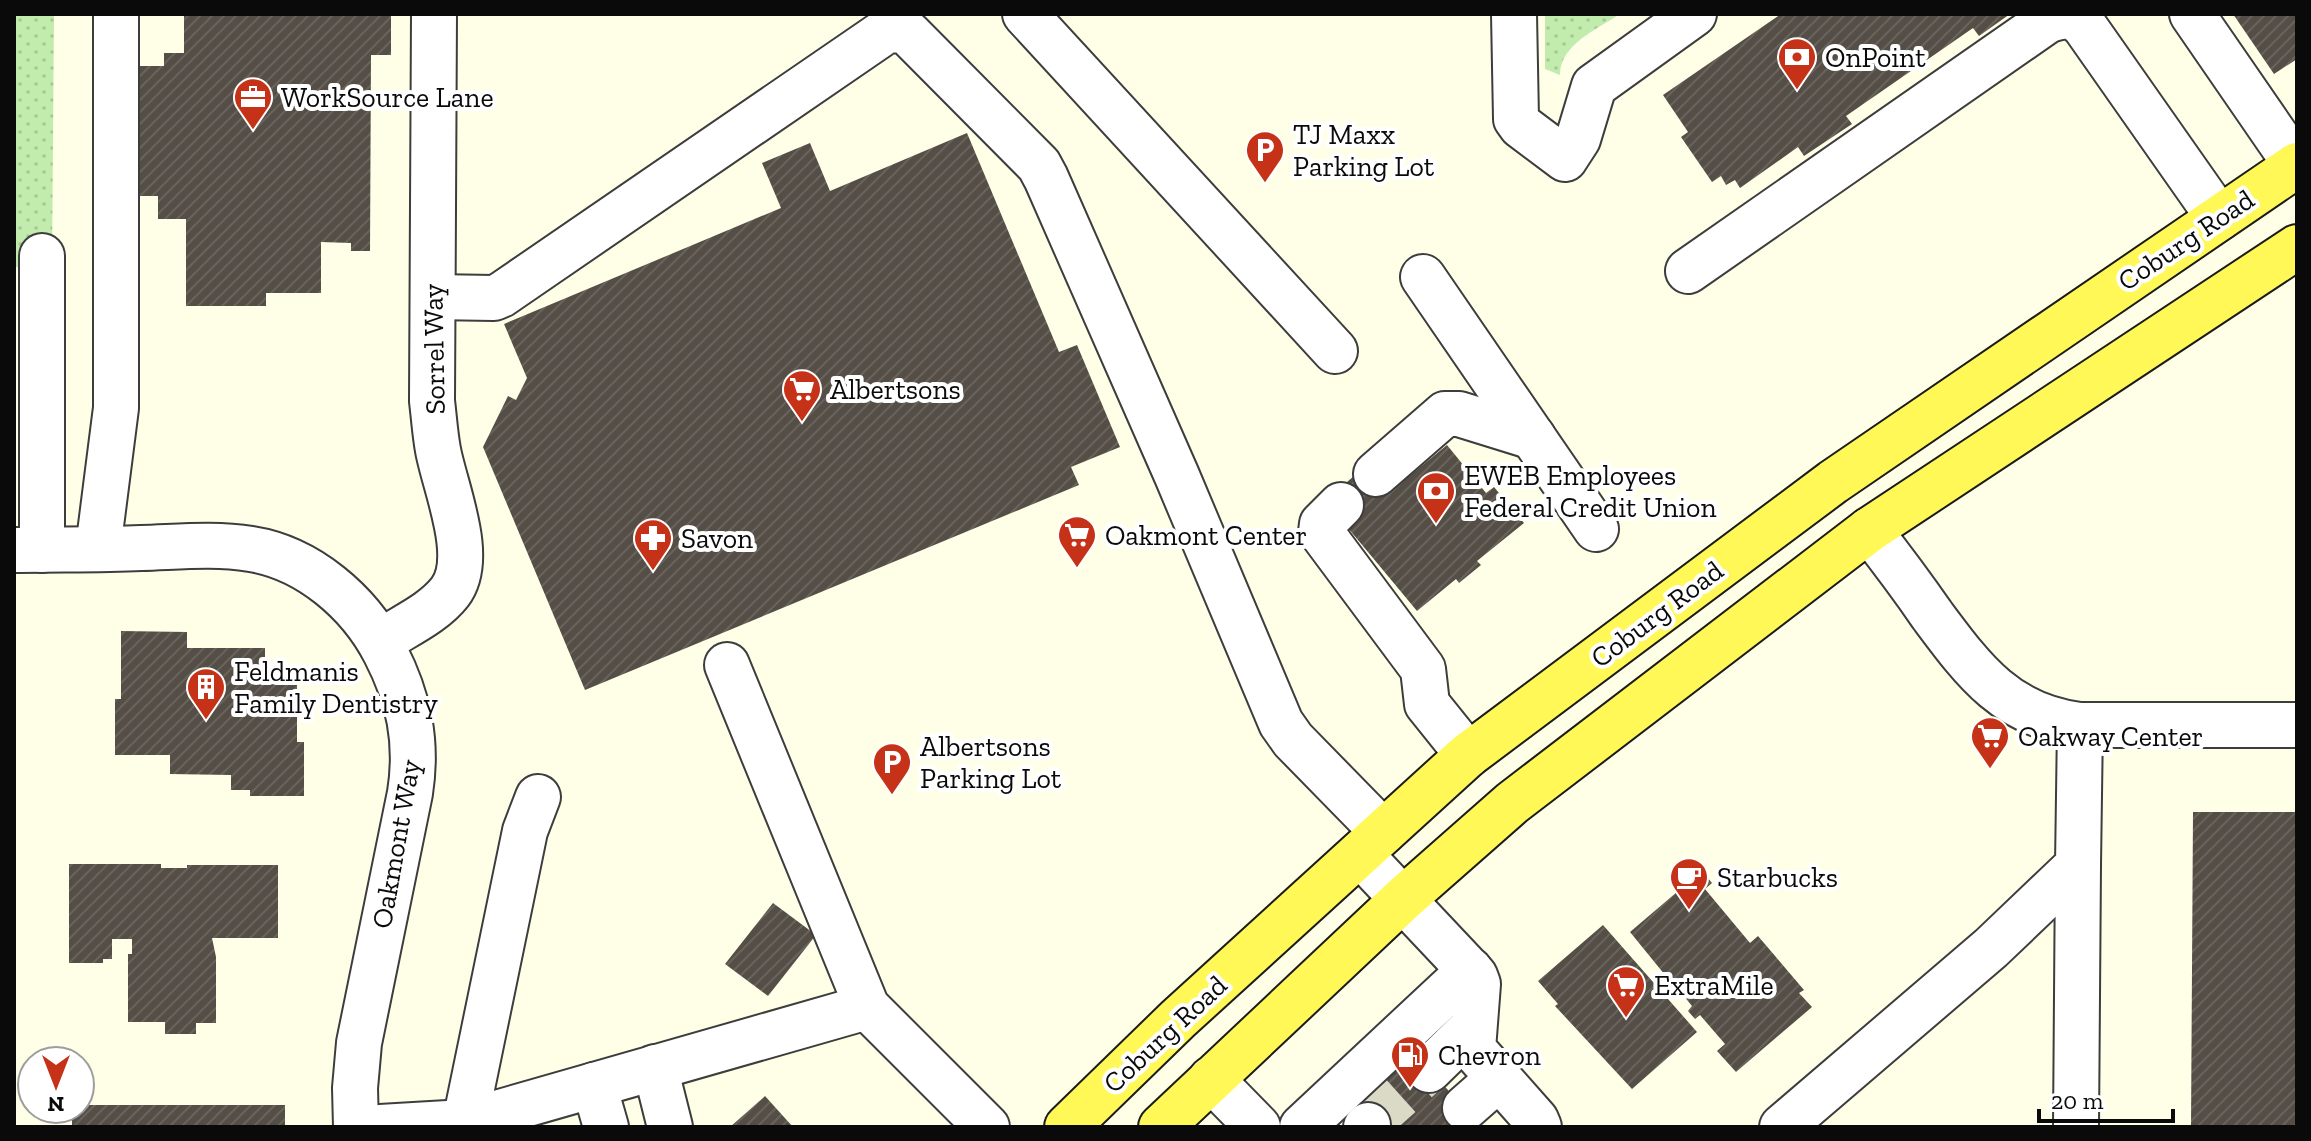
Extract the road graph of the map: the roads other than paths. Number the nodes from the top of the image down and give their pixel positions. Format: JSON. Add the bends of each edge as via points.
{"nodes":[{"id":1,"x":116,"y":14,"type":"edge"},
{"id":2,"x":434,"y":14,"type":"edge"},
{"id":3,"x":1025,"y":14,"type":"edge"},
{"id":4,"x":1514,"y":14,"type":"edge"},
{"id":5,"x":1694,"y":14,"type":"edge"},
{"id":6,"x":2192,"y":14,"type":"edge"},
{"id":7,"x":2296,"y":165,"type":"edge"},
{"id":8,"x":2219,"y":218,"type":"junction"},
{"id":9,"x":2297,"y":247,"type":"edge"},
{"id":10,"x":42,"y":256,"type":"dead end"},
{"id":11,"x":1688,"y":271,"type":"dead end"},
{"id":12,"x":1423,"y":277,"type":"dead end"},
{"id":13,"x":433,"y":297,"type":"junction"},
{"id":14,"x":1335,"y":351,"type":"dead end"},
{"id":15,"x":1533,"y":437,"type":"junction"},
{"id":16,"x":1376,"y":474,"type":"dead end"},
{"id":17,"x":1833,"y":482,"type":"junction"},
{"id":18,"x":1341,"y":505,"type":"dead end"},
{"id":19,"x":1596,"y":529,"type":"dead end"},
{"id":20,"x":1869,"y":530,"type":"junction"},
{"id":21,"x":98,"y":549,"type":"junction"},
{"id":22,"x":28,"y":550,"type":"edge"},
{"id":23,"x":380,"y":642,"type":"junction"},
{"id":24,"x":727,"y":665,"type":"dead end"},
{"id":25,"x":2080,"y":725,"type":"junction"},
{"id":26,"x":2297,"y":725,"type":"edge"},
{"id":27,"x":1468,"y":755,"type":"junction"},
{"id":28,"x":538,"y":797,"type":"dead end"},
{"id":29,"x":1372,"y":843,"type":"junction"},
{"id":30,"x":2078,"y":865,"type":"junction"},
{"id":31,"x":1403,"y":899,"type":"junction"},
{"id":32,"x":1470,"y":970,"type":"junction"},
{"id":33,"x":867,"y":1007,"type":"junction"},
{"id":34,"x":1474,"y":1026,"type":"junction"},
{"id":35,"x":655,"y":1067,"type":"junction"},
{"id":36,"x":1429,"y":1070,"type":"tunnel mouth"},
{"id":37,"x":1211,"y":1079,"type":"junction"},
{"id":38,"x":1498,"y":1079,"type":"junction"},
{"id":39,"x":594,"y":1085,"type":"junction"},
{"id":40,"x":1465,"y":1108,"type":"dead end"},
{"id":41,"x":522,"y":1117,"type":"edge"},
{"id":42,"x":465,"y":1124,"type":"edge"},
{"id":43,"x":356,"y":1127,"type":"edge"},
{"id":44,"x":380,"y":1127,"type":"edge"},
{"id":45,"x":606,"y":1127,"type":"edge"},
{"id":46,"x":670,"y":1127,"type":"edge"},
{"id":47,"x":987,"y":1127,"type":"edge"},
{"id":48,"x":1067,"y":1127,"type":"edge"},
{"id":49,"x":1161,"y":1127,"type":"edge"},
{"id":50,"x":1258,"y":1127,"type":"edge"},
{"id":51,"x":1302,"y":1127,"type":"edge"},
{"id":52,"x":1539,"y":1127,"type":"edge"},
{"id":53,"x":1782,"y":1127,"type":"edge"},
{"id":54,"x":2076,"y":1127,"type":"edge"}],
"edges":[{"from":1,"to":21,"type":"street","via":[[116,408]]},
{"from":2,"to":13,"type":"street","name":"Sorrel Way"},
{"from":3,"to":14,"type":"street"},
{"from":4,"to":5,"type":"street","via":[[1516,119],[1565,159],[1578,139],[1594,86]]},
{"from":6,"to":7,"type":"street"},
{"from":7,"to":8,"type":"main road","name":"Coburg Road"},
{"from":8,"to":11,"type":"street","via":[[2085,27],[2064,16],[2047,21]]},
{"from":8,"to":17,"type":"main road","name":"Coburg Road"},
{"from":9,"to":20,"type":"main road"},
{"from":10,"to":22,"type":"street"},
{"from":12,"to":15,"type":"street"},
{"from":13,"to":23,"type":"street","name":"Sorrel Way","via":[[432,401],[458,540],[457,577],[444,599]]},
{"from":13,"to":29,"type":"street","via":[[501,295],[886,31],[909,34],[1039,165],[1281,723]]},
{"from":15,"to":16,"type":"street","via":[[1451,413],[1439,417]]},
{"from":15,"to":19,"type":"street"},
{"from":17,"to":20,"type":"main road"},
{"from":17,"to":27,"type":"main road","name":"Coburg Road"},
{"from":18,"to":27,"type":"street","via":[[1321,532],[1423,669],[1427,704]]},
{"from":20,"to":25,"type":"street","via":[[1984,681],[2031,712]]},
{"from":20,"to":31,"type":"main road","via":[[1512,803]]},
{"from":21,"to":22,"type":"street"},
{"from":21,"to":23,"type":"street","name":"Oakmont Way","via":[[227,546],[277,556],[329,585]]},
{"from":23,"to":43,"type":"street","name":"Oakmont Way","via":[[408,708],[414,755],[359,1043]]},
{"from":24,"to":33,"type":"street"},
{"from":25,"to":26,"type":"street"},
{"from":25,"to":30,"type":"street"},
{"from":27,"to":29,"type":"main road","name":"Coburg Road"},
{"from":28,"to":42,"type":"street","via":[[525,831]]},
{"from":29,"to":31,"type":"street"},
{"from":29,"to":48,"type":"main road","name":"Coburg Road"},
{"from":30,"to":53,"type":"street","via":[[1991,948]]},
{"from":30,"to":54,"type":"street"},
{"from":31,"to":32,"type":"street"},
{"from":31,"to":37,"type":"main road"},
{"from":32,"to":34,"type":"street","via":[[1478,984]]},
{"from":32,"to":51,"type":"street"},
{"from":33,"to":35,"type":"street"},
{"from":33,"to":47,"type":"street"},
{"from":34,"to":36,"type":"street"},
{"from":34,"to":38,"type":"street","via":[[1473,1049]]},
{"from":35,"to":39,"type":"street"},
{"from":35,"to":46,"type":"street"},
{"from":37,"to":49,"type":"main road"},
{"from":37,"to":50,"type":"street"},
{"from":38,"to":40,"type":"street"},
{"from":38,"to":52,"type":"street"},
{"from":39,"to":41,"type":"street"},
{"from":39,"to":45,"type":"street"},
{"from":41,"to":42,"type":"street"},
{"from":42,"to":44,"type":"street"}]}
